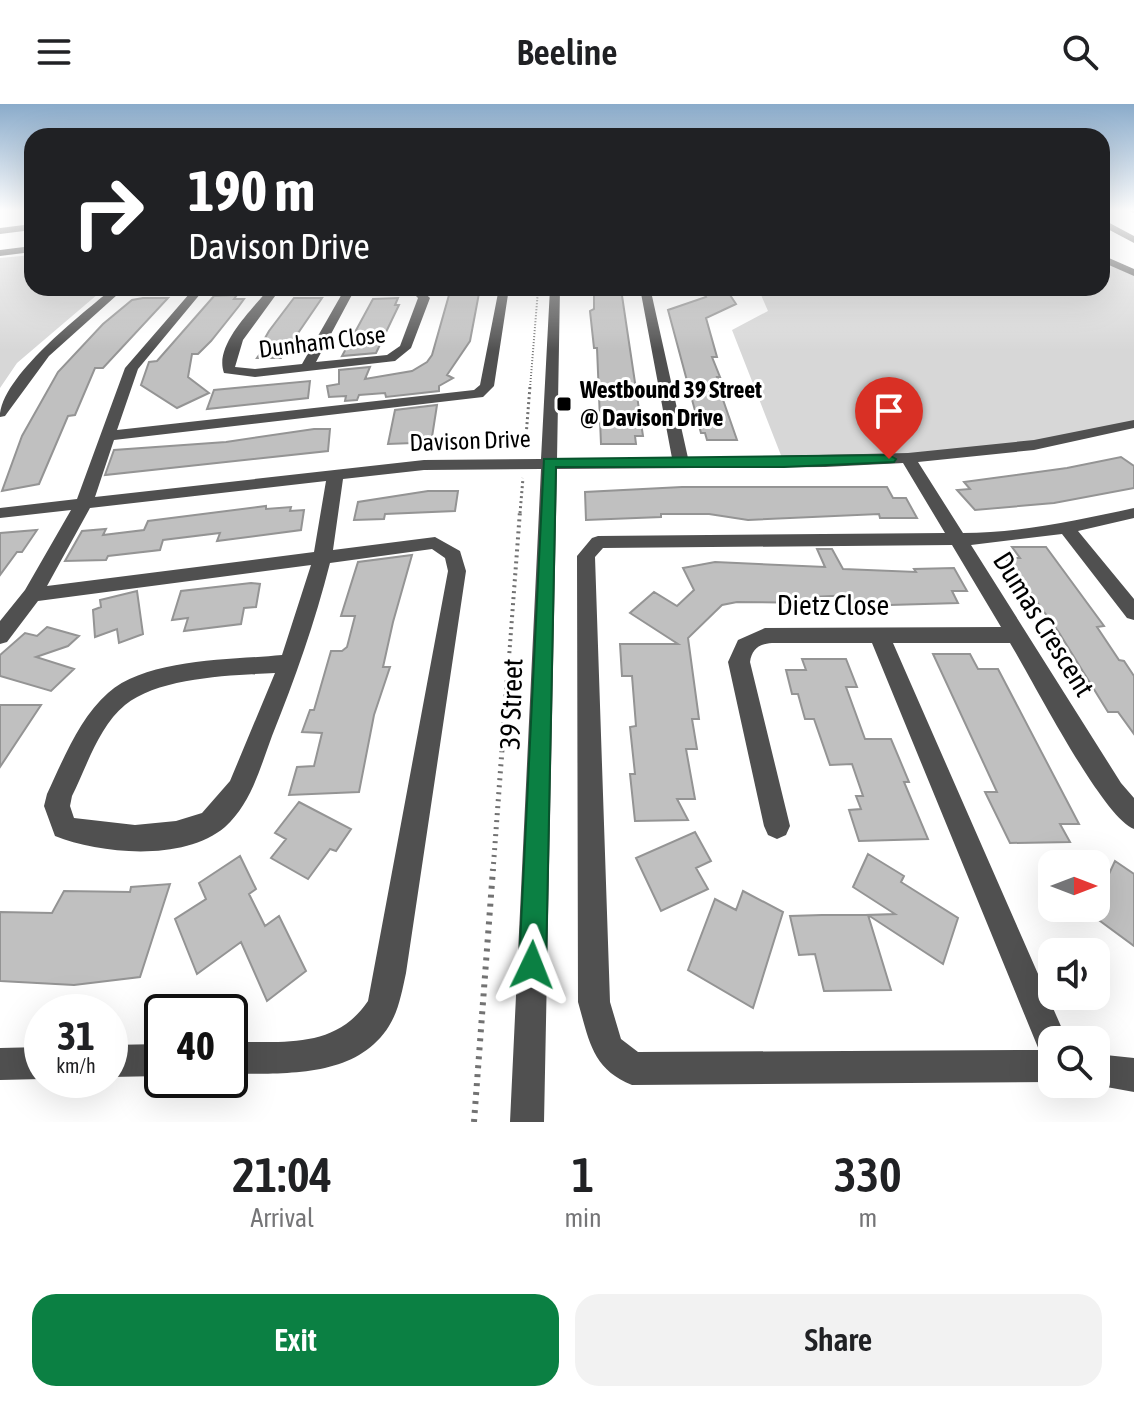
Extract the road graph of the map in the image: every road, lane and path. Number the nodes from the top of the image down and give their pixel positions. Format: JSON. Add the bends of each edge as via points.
{"nodes":[{"id":1,"x":1110,"y":262,"type":"edge"},
{"id":2,"x":1134,"y":273,"type":"edge"},
{"id":3,"x":110,"y":296,"type":"edge"},
{"id":4,"x":193,"y":296,"type":"edge"},
{"id":5,"x":270,"y":296,"type":"edge"},
{"id":6,"x":346,"y":296,"type":"edge"},
{"id":7,"x":422,"y":296,"type":"edge"},
{"id":8,"x":503,"y":296,"type":"edge"},
{"id":9,"x":538,"y":296,"type":"edge"},
{"id":10,"x":554,"y":296,"type":"edge"},
{"id":11,"x":647,"y":296,"type":"edge"},
{"id":12,"x":306,"y":368,"type":"junction"},
{"id":13,"x":0,"y":413,"type":"edge"},
{"id":14,"x":1134,"y":424,"type":"edge"},
{"id":15,"x":108,"y":436,"type":"junction"},
{"id":16,"x":537,"y":458,"type":"junction"},
{"id":17,"x":908,"y":458,"type":"junction"},
{"id":18,"x":681,"y":463,"type":"junction"},
{"id":19,"x":523,"y":472,"type":"dead end"},
{"id":20,"x":335,"y":474,"type":"junction"},
{"id":21,"x":84,"y":503,"type":"junction"},
{"id":22,"x":0,"y":513,"type":"edge"},
{"id":23,"x":1134,"y":513,"type":"edge"},
{"id":24,"x":1066,"y":528,"type":"junction"},
{"id":25,"x":957,"y":540,"type":"junction"},
{"id":26,"x":325,"y":556,"type":"junction"},
{"id":27,"x":32,"y":595,"type":"junction"},
{"id":28,"x":1134,"y":613,"type":"edge"},
{"id":29,"x":879,"y":635,"type":"junction"},
{"id":30,"x":1015,"y":635,"type":"junction"},
{"id":31,"x":0,"y":636,"type":"edge"},
{"id":32,"x":289,"y":663,"type":"junction"},
{"id":33,"x":1134,"y":817,"type":"edge"},
{"id":34,"x":777,"y":826,"type":"dead end"},
{"id":35,"x":1045,"y":1026,"type":"edge"},
{"id":36,"x":248,"y":1058,"type":"edge"},
{"id":37,"x":24,"y":1063,"type":"edge"},
{"id":38,"x":0,"y":1064,"type":"edge"},
{"id":39,"x":1038,"y":1066,"type":"edge"},
{"id":40,"x":1110,"y":1072,"type":"edge"},
{"id":41,"x":1134,"y":1075,"type":"edge"},
{"id":42,"x":474,"y":1122,"type":"edge"},
{"id":43,"x":527,"y":1122,"type":"edge"}],
"edges":[{"from":1,"to":2,"type":"street"},
{"from":3,"to":13,"type":"street","via":[[45,353]]},
{"from":4,"to":15,"type":"street","via":[[132,368]]},
{"from":5,"to":12,"type":"street","name":"Dunham Close","via":[[239,337],[228,368],[246,373]]},
{"from":6,"to":12,"type":"street"},
{"from":7,"to":12,"type":"street","name":"Dunham Close","via":[[405,348],[383,360]]},
{"from":8,"to":15,"type":"street","via":[[487,386],[478,394]]},
{"from":9,"to":16,"type":"path"},
{"from":10,"to":16,"type":"street","name":"39 Street"},
{"from":11,"to":18,"type":"street"},
{"from":14,"to":17,"type":"street","name":"Davison Drive","via":[[1034,445]]},
{"from":15,"to":21,"type":"street"},
{"from":16,"to":18,"type":"street","name":"Davison Drive"},
{"from":16,"to":20,"type":"street","name":"Davison Drive"},
{"from":16,"to":43,"type":"street","name":"39 Street"},
{"from":17,"to":18,"type":"street","name":"Davison Drive"},
{"from":17,"to":25,"type":"street","name":"Dumas Crescent"},
{"from":19,"to":42,"type":"path"},
{"from":20,"to":21,"type":"street","name":"Davison Drive"},
{"from":20,"to":26,"type":"street"},
{"from":21,"to":22,"type":"street","name":"Davison Drive"},
{"from":21,"to":27,"type":"street"},
{"from":23,"to":24,"type":"street"},
{"from":24,"to":25,"type":"street"},
{"from":24,"to":28,"type":"street"},
{"from":25,"to":30,"type":"street","name":"Dumas Crescent"},
{"from":25,"to":39,"type":"street","via":[[598,542],[586,556],[594,1002],[608,1049],[632,1069]]},
{"from":26,"to":27,"type":"street"},
{"from":26,"to":32,"type":"street"},
{"from":26,"to":36,"type":"street","via":[[435,543],[456,562],[391,973],[379,1014],[353,1042],[330,1052]]},
{"from":27,"to":31,"type":"street"},
{"from":29,"to":30,"type":"street","name":"Dietz Close"},
{"from":29,"to":34,"type":"street","name":"Dietz Close","via":[[763,636],[740,652]]},
{"from":29,"to":35,"type":"street"},
{"from":30,"to":33,"type":"street","name":"Dumas Crescent","via":[[1112,791]]},
{"from":32,"to":32,"type":"street","via":[[154,679],[129,690],[106,711],[60,794],[57,806],[64,827],[89,836],[173,836],[208,824],[240,788]]},
{"from":37,"to":38,"type":"street"},
{"from":40,"to":41,"type":"street"}]}
